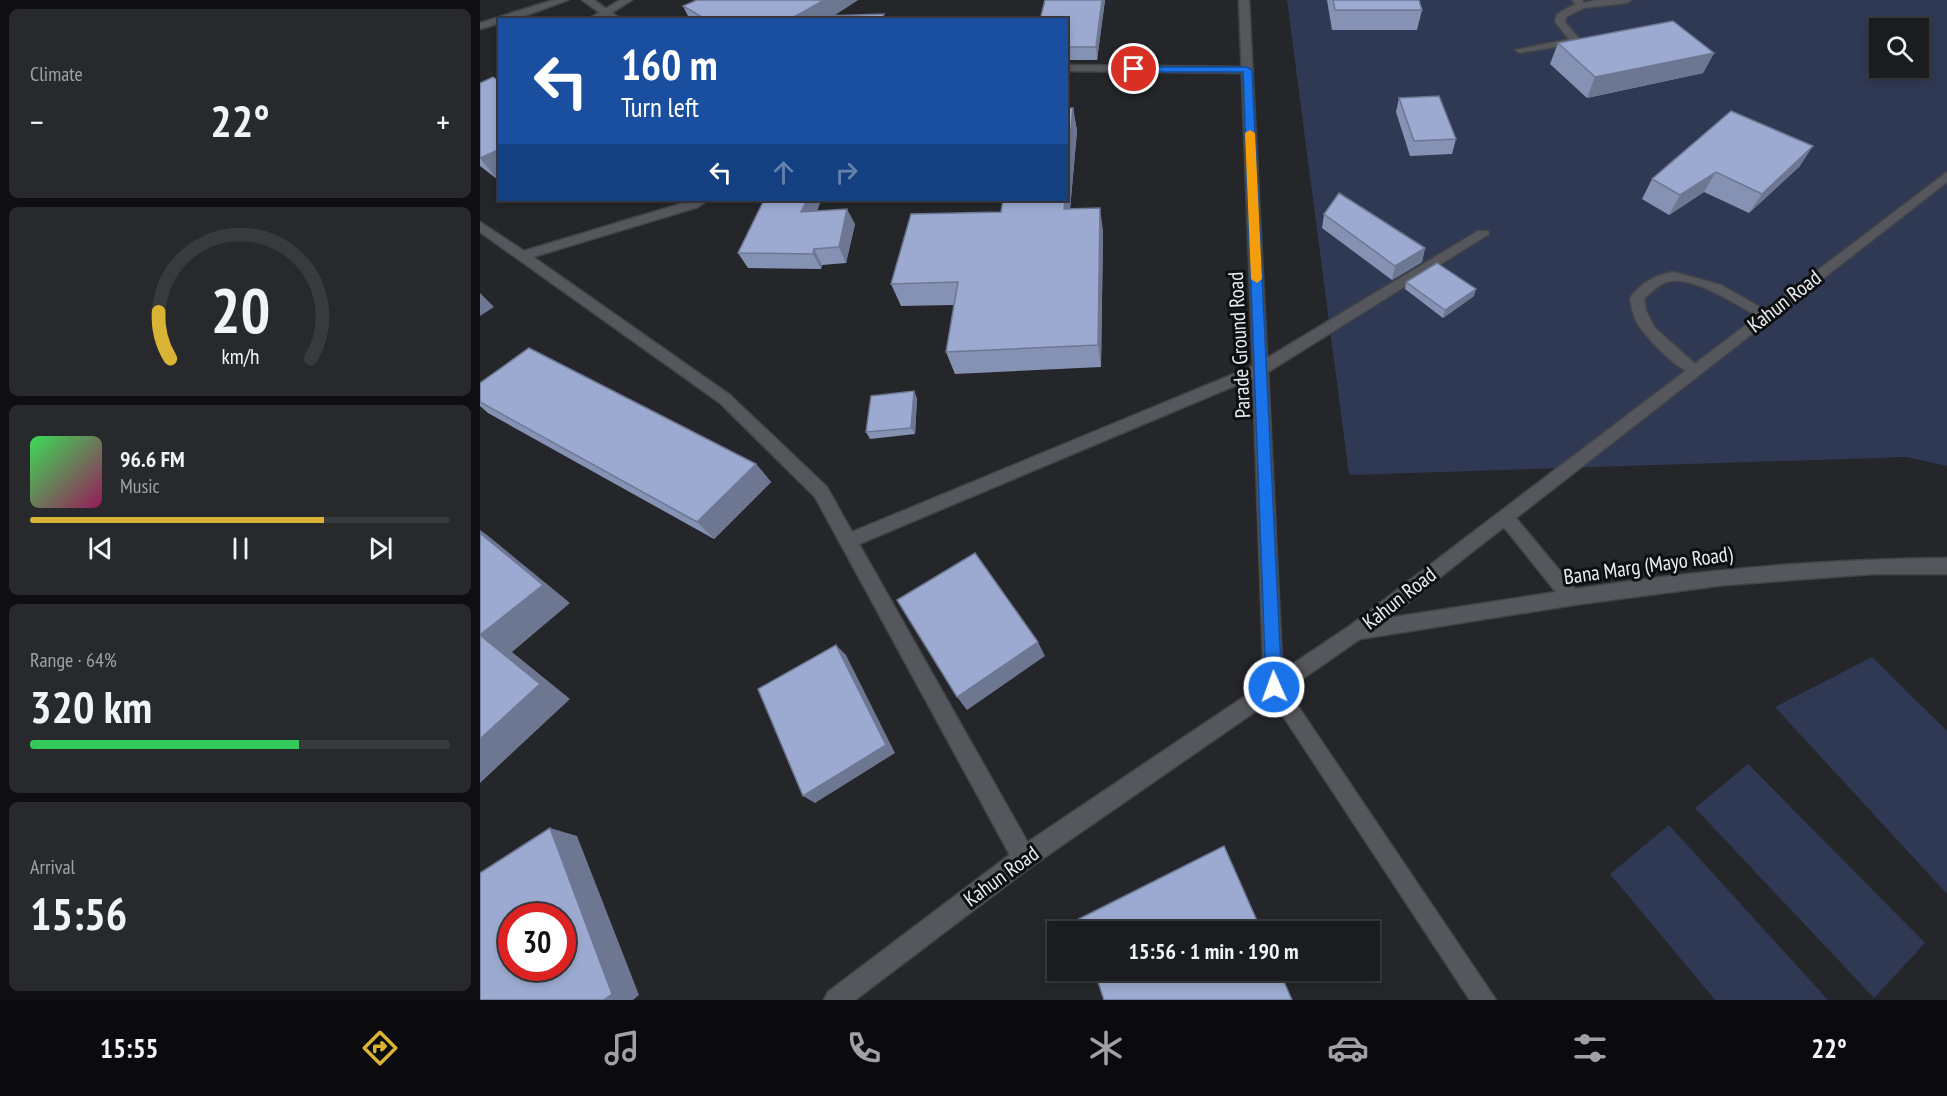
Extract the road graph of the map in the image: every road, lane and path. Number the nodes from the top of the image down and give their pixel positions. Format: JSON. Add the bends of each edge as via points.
{"nodes":[{"id":1,"x":563,"y":0,"type":"edge"},
{"id":2,"x":587,"y":0,"type":"edge"},
{"id":3,"x":627,"y":0,"type":"edge"},
{"id":4,"x":1244,"y":0,"type":"edge"},
{"id":5,"x":1627,"y":0,"type":"edge"},
{"id":6,"x":1579,"y":3,"type":"edge"},
{"id":7,"x":604,"y":12,"type":"junction"},
{"id":8,"x":506,"y":18,"type":"edge"},
{"id":9,"x":595,"y":18,"type":"edge"},
{"id":10,"x":614,"y":18,"type":"edge"},
{"id":11,"x":498,"y":21,"type":"edge"},
{"id":12,"x":480,"y":26,"type":"edge"},
{"id":13,"x":1520,"y":50,"type":"dead end"},
{"id":14,"x":1068,"y":69,"type":"edge"},
{"id":15,"x":1247,"y":70,"type":"junction"},
{"id":16,"x":1947,"y":176,"type":"edge"},
{"id":17,"x":700,"y":201,"type":"edge"},
{"id":18,"x":480,"y":226,"type":"edge"},
{"id":19,"x":1482,"y":234,"type":"dead end"},
{"id":20,"x":522,"y":256,"type":"junction"},
{"id":21,"x":1767,"y":315,"type":"junction"},
{"id":22,"x":1261,"y":369,"type":"junction"},
{"id":23,"x":1695,"y":370,"type":"junction"},
{"id":24,"x":1505,"y":516,"type":"junction"},
{"id":25,"x":848,"y":541,"type":"junction"},
{"id":26,"x":1947,"y":566,"type":"edge"},
{"id":27,"x":1572,"y":598,"type":"junction"},
{"id":28,"x":1358,"y":631,"type":"junction"},
{"id":29,"x":1274,"y":687,"type":"junction"},
{"id":30,"x":1024,"y":858,"type":"junction"},
{"id":31,"x":836,"y":1000,"type":"edge"},
{"id":32,"x":1484,"y":1000,"type":"edge"}],
"edges":[{"from":1,"to":8,"type":"street"},
{"from":2,"to":7,"type":"street"},
{"from":3,"to":7,"type":"street"},
{"from":4,"to":15,"type":"street","name":"Parade Ground Road"},
{"from":5,"to":6,"type":"street"},
{"from":6,"to":13,"type":"street","via":[[1561,16],[1560,22],[1576,41]]},
{"from":7,"to":9,"type":"street"},
{"from":7,"to":10,"type":"street"},
{"from":11,"to":12,"type":"street"},
{"from":14,"to":15,"type":"street"},
{"from":15,"to":22,"type":"street","name":"Parade Ground Road"},
{"from":16,"to":21,"type":"street","name":"Kahun Road"},
{"from":17,"to":20,"type":"street"},
{"from":18,"to":20,"type":"street"},
{"from":19,"to":22,"type":"street"},
{"from":20,"to":25,"type":"street","via":[[725,399],[821,492]]},
{"from":21,"to":23,"type":"street","name":"Kahun Road"},
{"from":21,"to":23,"type":"street","via":[[1689,280],[1663,278],[1644,291],[1637,298],[1637,312],[1644,326]]},
{"from":22,"to":25,"type":"street"},
{"from":22,"to":29,"type":"street","name":"Parade Ground Road"},
{"from":23,"to":24,"type":"street","name":"Kahun Road"},
{"from":24,"to":27,"type":"street"},
{"from":24,"to":28,"type":"street","name":"Kahun Road"},
{"from":25,"to":30,"type":"street"},
{"from":26,"to":27,"type":"street","name":"Bana Marg (Mayo Road)","via":[[1868,564],[1736,575]]},
{"from":27,"to":28,"type":"street","name":"Bana Marg (Mayo Road)"},
{"from":28,"to":29,"type":"street","name":"Kahun Road"},
{"from":29,"to":30,"type":"street","name":"Kahun Road"},
{"from":29,"to":32,"type":"street"},
{"from":30,"to":31,"type":"street","name":"Kahun Road"}]}
